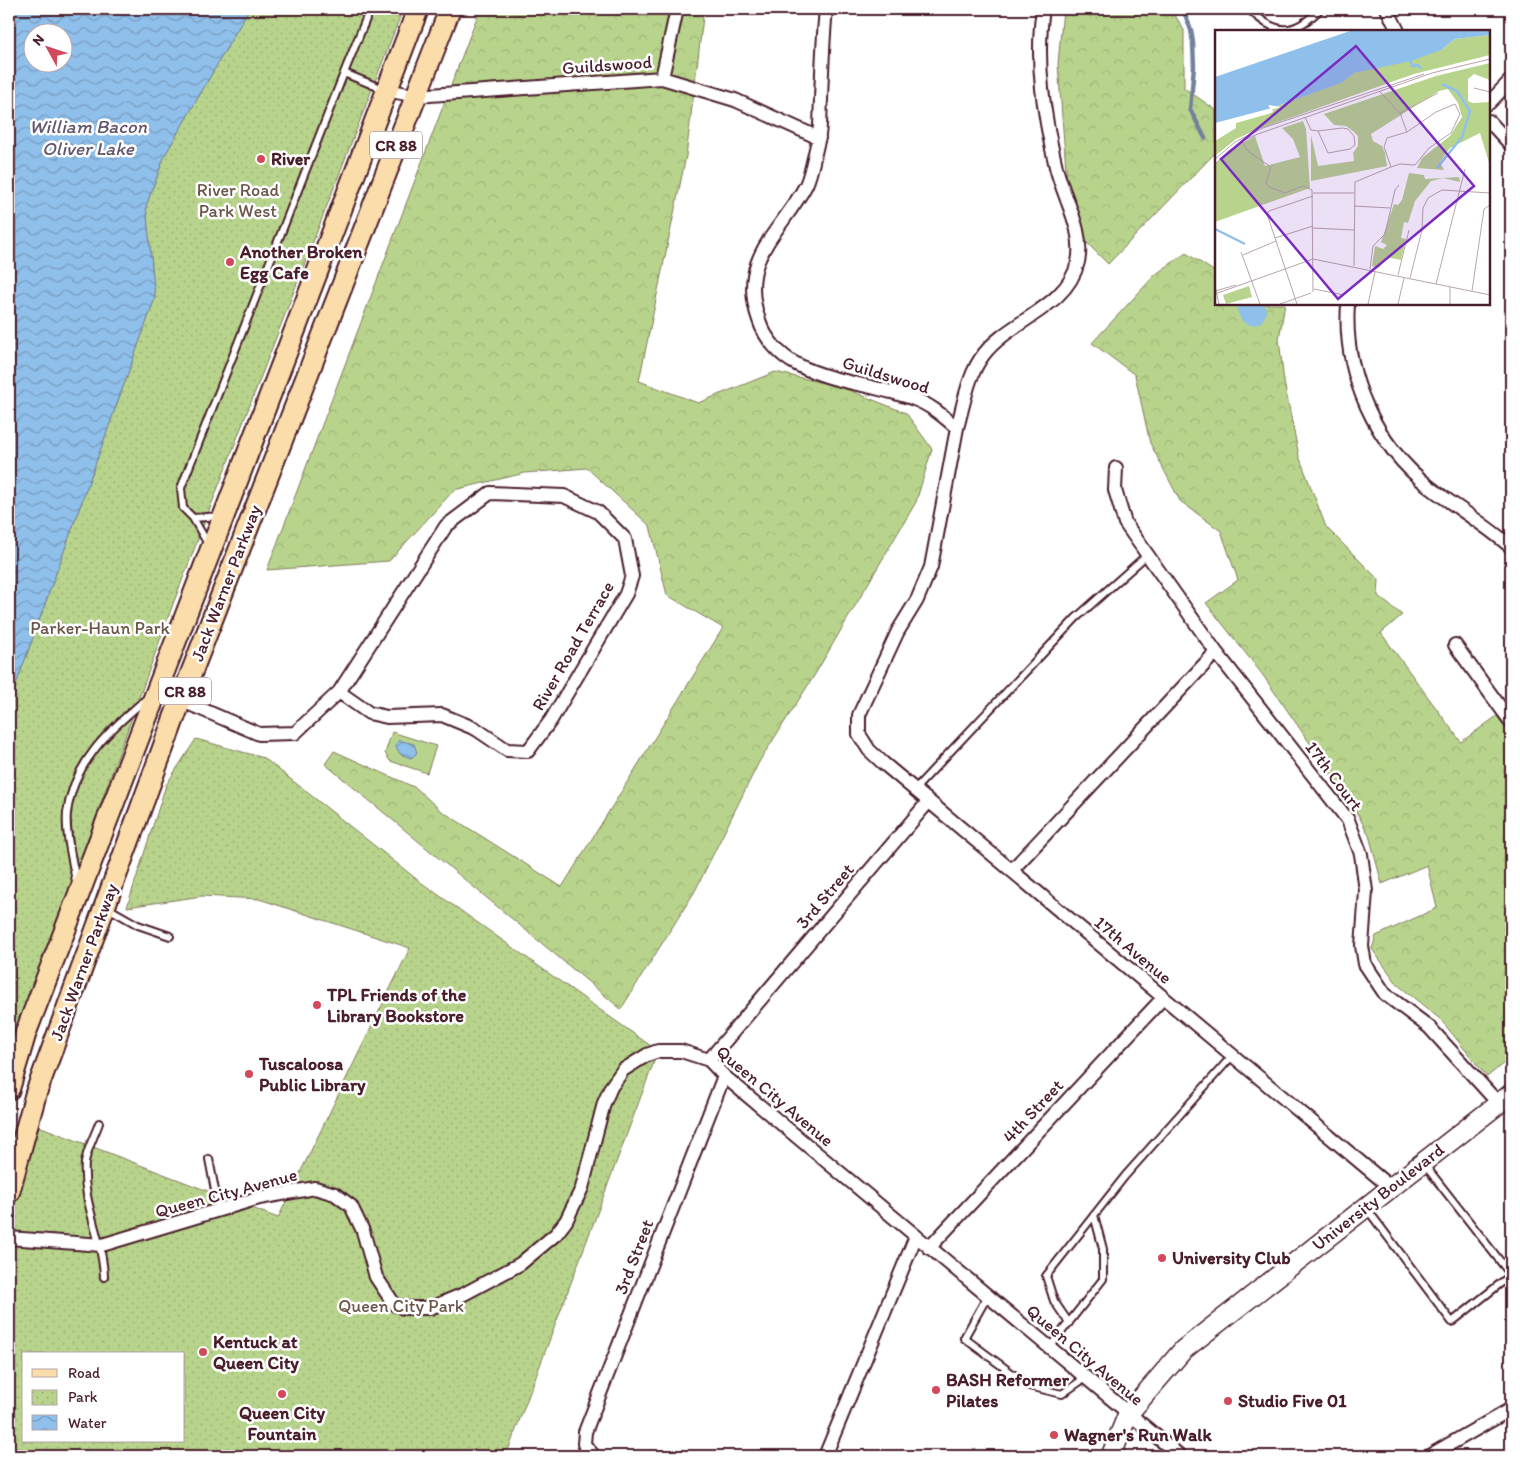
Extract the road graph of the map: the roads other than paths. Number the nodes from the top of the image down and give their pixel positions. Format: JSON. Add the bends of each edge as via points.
{"nodes":[{"id":1,"x":370,"y":9,"type":"edge"},
{"id":2,"x":418,"y":9,"type":"edge"},
{"id":3,"x":450,"y":9,"type":"edge"},
{"id":4,"x":677,"y":9,"type":"edge"},
{"id":5,"x":826,"y":9,"type":"edge"},
{"id":6,"x":1043,"y":9,"type":"edge"},
{"id":7,"x":1249,"y":9,"type":"edge"},
{"id":8,"x":1320,"y":9,"type":"edge"},
{"id":9,"x":1387,"y":9,"type":"edge"},
{"id":10,"x":1283,"y":30,"type":"edge"},
{"id":11,"x":1290,"y":30,"type":"edge"},
{"id":12,"x":1398,"y":30,"type":"edge"},
{"id":13,"x":344,"y":73,"type":"junction"},
{"id":14,"x":662,"y":78,"type":"junction"},
{"id":15,"x":1511,"y":80,"type":"edge"},
{"id":16,"x":387,"y":90,"type":"junction"},
{"id":17,"x":416,"y":96,"type":"junction"},
{"id":18,"x":1490,"y":102,"type":"edge"},
{"id":19,"x":1490,"y":122,"type":"edge"},
{"id":20,"x":819,"y":138,"type":"junction"},
{"id":21,"x":1511,"y":145,"type":"edge"},
{"id":22,"x":1348,"y":305,"type":"edge"},
{"id":23,"x":957,"y":428,"type":"junction"},
{"id":24,"x":1116,"y":468,"type":"dead end"},
{"id":25,"x":224,"y":515,"type":"junction"},
{"id":26,"x":192,"y":518,"type":"junction"},
{"id":27,"x":1511,"y":547,"type":"edge"},
{"id":28,"x":211,"y":551,"type":"junction"},
{"id":29,"x":1148,"y":554,"type":"junction"},
{"id":30,"x":1455,"y":645,"type":"dead end"},
{"id":31,"x":1216,"y":652,"type":"junction"},
{"id":32,"x":157,"y":690,"type":"junction"},
{"id":33,"x":339,"y":692,"type":"junction"},
{"id":34,"x":180,"y":702,"type":"junction"},
{"id":35,"x":1511,"y":722,"type":"edge"},
{"id":36,"x":915,"y":789,"type":"junction"},
{"id":37,"x":929,"y":801,"type":"junction"},
{"id":38,"x":1012,"y":870,"type":"junction"},
{"id":39,"x":78,"y":894,"type":"junction"},
{"id":40,"x":104,"y":906,"type":"junction"},
{"id":41,"x":170,"y":936,"type":"dead end"},
{"id":42,"x":1163,"y":998,"type":"junction"},
{"id":43,"x":1232,"y":1056,"type":"junction"},
{"id":44,"x":709,"y":1060,"type":"junction"},
{"id":45,"x":724,"y":1076,"type":"junction"},
{"id":46,"x":9,"y":1089,"type":"edge"},
{"id":47,"x":1505,"y":1099,"type":"edge"},
{"id":48,"x":99,"y":1123,"type":"dead end"},
{"id":49,"x":209,"y":1159,"type":"dead end"},
{"id":50,"x":1422,"y":1162,"type":"junction"},
{"id":51,"x":1390,"y":1187,"type":"junction"},
{"id":52,"x":9,"y":1192,"type":"edge"},
{"id":53,"x":1365,"y":1206,"type":"junction"},
{"id":54,"x":219,"y":1211,"type":"junction"},
{"id":55,"x":1094,"y":1215,"type":"junction"},
{"id":56,"x":916,"y":1236,"type":"junction"},
{"id":57,"x":9,"y":1238,"type":"edge"},
{"id":58,"x":99,"y":1246,"type":"junction"},
{"id":59,"x":929,"y":1248,"type":"junction"},
{"id":60,"x":1511,"y":1275,"type":"edge"},
{"id":61,"x":104,"y":1277,"type":"dead end"},
{"id":62,"x":987,"y":1297,"type":"junction"},
{"id":63,"x":1069,"y":1323,"type":"junction"},
{"id":64,"x":1049,"y":1348,"type":"junction"},
{"id":65,"x":1085,"y":1378,"type":"junction"},
{"id":66,"x":1511,"y":1409,"type":"edge"},
{"id":67,"x":1128,"y":1414,"type":"junction"},
{"id":68,"x":591,"y":1454,"type":"edge"},
{"id":69,"x":826,"y":1456,"type":"edge"},
{"id":70,"x":1111,"y":1456,"type":"edge"},
{"id":71,"x":1180,"y":1456,"type":"edge"},
{"id":72,"x":1429,"y":1456,"type":"edge"}],
"edges":[{"from":1,"to":13,"type":"lane"},
{"from":2,"to":16,"type":"main road","name":"Jack Warner Parkway"},
{"from":3,"to":17,"type":"main road","name":"Jack Warner Parkway","number":"CR 88"},
{"from":4,"to":14,"type":"street"},
{"from":5,"to":20,"type":"street","name":"Guildswood"},
{"from":6,"to":23,"type":"street","via":[[1040,80],[1056,168],[1077,236],[1078,262],[1070,280],[1055,299],[1002,336],[984,354],[972,376]]},
{"from":7,"to":10,"type":"lane","via":[[1272,28]]},
{"from":8,"to":11,"type":"lane"},
{"from":9,"to":12,"type":"street"},
{"from":13,"to":16,"type":"lane"},
{"from":13,"to":26,"type":"lane","via":[[181,488],[183,508]]},
{"from":14,"to":17,"type":"street","name":"Guildswood"},
{"from":14,"to":20,"type":"street","name":"Guildswood","via":[[735,100]]},
{"from":15,"to":18,"type":"street"},
{"from":16,"to":17,"type":"street","name":"Guildswood"},
{"from":16,"to":25,"type":"main road","name":"Jack Warner Parkway"},
{"from":17,"to":34,"type":"main road","name":"Jack Warner Parkway","number":"CR 88"},
{"from":19,"to":21,"type":"street"},
{"from":20,"to":23,"type":"street","name":"Guildswood","via":[[806,184],[752,274],[751,293],[761,326],[781,354],[797,365],[915,399],[938,411]]},
{"from":22,"to":27,"type":"street","via":[[1350,355],[1357,382],[1376,424],[1393,450],[1415,474]]},
{"from":23,"to":36,"type":"street","name":"17th Avenue","via":[[931,567],[859,715],[859,734],[869,750]]},
{"from":24,"to":29,"type":"street","name":"17th Court","via":[[1115,490],[1125,523]]},
{"from":25,"to":26,"type":"lane"},
{"from":25,"to":28,"type":"main road","name":"Jack Warner Parkway"},
{"from":26,"to":28,"type":"lane"},
{"from":28,"to":32,"type":"main road","name":"Jack Warner Parkway"},
{"from":29,"to":31,"type":"street","name":"17th Court"},
{"from":29,"to":36,"type":"lane","via":[[1076,618]]},
{"from":30,"to":35,"type":"street"},
{"from":31,"to":38,"type":"street"},
{"from":31,"to":47,"type":"street","name":"17th Court","via":[[1348,820],[1361,854],[1366,890],[1362,946],[1365,964],[1385,994],[1429,1027]]},
{"from":32,"to":34,"type":"street","name":"River Road Terrace"},
{"from":32,"to":39,"type":"main road","name":"Jack Warner Parkway"},
{"from":32,"to":39,"type":"lane","via":[[113,728],[88,755],[74,787],[67,814]]},
{"from":33,"to":33,"type":"street","name":"River Road Terrace","via":[[446,526],[490,494],[564,496],[598,512],[625,539],[632,576],[626,594],[551,720],[528,751],[507,750],[476,729],[442,715],[387,717],[369,713]]},
{"from":33,"to":34,"type":"street","name":"River Road Terrace","via":[[295,733],[259,734]]},
{"from":34,"to":40,"type":"main road","name":"Jack Warner Parkway","number":"CR 88"},
{"from":36,"to":37,"type":"street","name":"17th Avenue"},
{"from":37,"to":38,"type":"street","name":"17th Avenue"},
{"from":37,"to":44,"type":"street","name":"3rd Street"},
{"from":38,"to":42,"type":"street","name":"17th Avenue"},
{"from":39,"to":46,"type":"main road","name":"Jack Warner Parkway","via":[[26,1032]]},
{"from":40,"to":41,"type":"lane","via":[[138,925]]},
{"from":40,"to":52,"type":"main road","name":"Jack Warner Parkway","number":"CR 88","via":[[36,1093]]},
{"from":42,"to":43,"type":"street","name":"17th Avenue"},
{"from":42,"to":59,"type":"street","name":"4th Street"},
{"from":43,"to":51,"type":"street","name":"17th Avenue"},
{"from":43,"to":55,"type":"lane"},
{"from":44,"to":45,"type":"street","name":"Queen City Avenue"},
{"from":44,"to":54,"type":"street","name":"Queen City Avenue","via":[[681,1051],[658,1051],[638,1059],[623,1070],[604,1103],[582,1188],[561,1228],[520,1264],[430,1308],[403,1308],[389,1298],[376,1277],[363,1231],[351,1206],[335,1194],[315,1188]]},
{"from":45,"to":56,"type":"street","name":"Queen City Avenue"},
{"from":45,"to":68,"type":"street","name":"3rd Street","via":[[585,1432],[584,1444]]},
{"from":47,"to":50,"type":"main road","name":"University Boulevard"},
{"from":48,"to":58,"type":"lane","via":[[85,1162],[86,1188]]},
{"from":49,"to":54,"type":"lane"},
{"from":50,"to":51,"type":"main road","name":"University Boulevard"},
{"from":50,"to":60,"type":"lane"},
{"from":51,"to":53,"type":"main road","name":"University Boulevard"},
{"from":53,"to":60,"type":"lane","via":[[1452,1322]]},
{"from":53,"to":67,"type":"main road","name":"University Boulevard","via":[[1183,1350]]},
{"from":54,"to":58,"type":"street","name":"Queen City Avenue"},
{"from":55,"to":63,"type":"lane","via":[[1103,1248],[1103,1279]]},
{"from":55,"to":63,"type":"lane","via":[[1046,1276],[1054,1301]]},
{"from":56,"to":59,"type":"street","name":"Queen City Avenue"},
{"from":56,"to":69,"type":"street"},
{"from":57,"to":58,"type":"street","name":"Queen City Avenue"},
{"from":58,"to":61,"type":"lane"},
{"from":59,"to":62,"type":"street","name":"Queen City Avenue"},
{"from":62,"to":64,"type":"street","name":"Queen City Avenue"},
{"from":62,"to":65,"type":"lane","via":[[964,1338],[1029,1386],[1062,1394]]},
{"from":63,"to":64,"type":"lane"},
{"from":64,"to":65,"type":"street","name":"Queen City Avenue"},
{"from":65,"to":67,"type":"street","name":"Queen City Avenue"},
{"from":66,"to":72,"type":"street"},
{"from":67,"to":70,"type":"main road","name":"University Boulevard"},
{"from":67,"to":71,"type":"street","name":"Queen City Avenue"}]}
